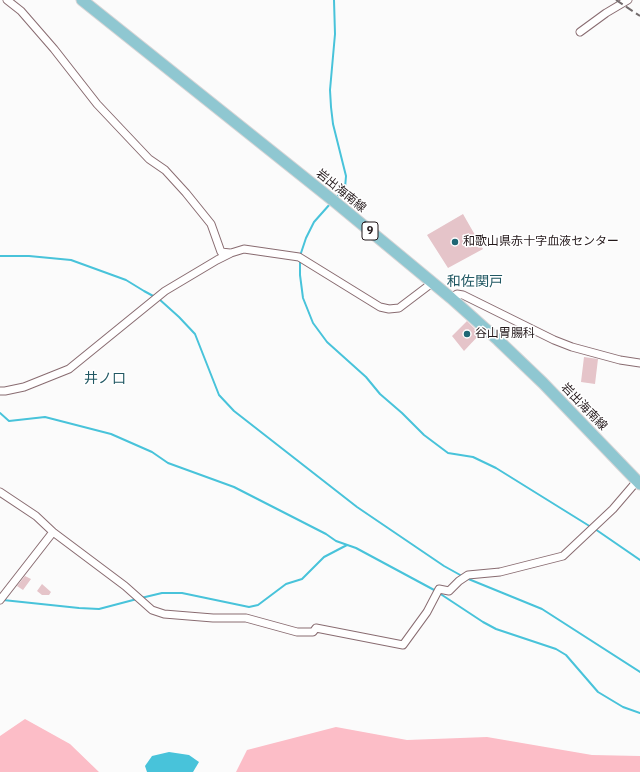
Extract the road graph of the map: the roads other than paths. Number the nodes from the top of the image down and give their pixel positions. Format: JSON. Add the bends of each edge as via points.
{"nodes":[{"id":1,"x":7,"y":0,"type":"edge"},
{"id":2,"x":82,"y":0,"type":"edge"},
{"id":3,"x":628,"y":0,"type":"edge"},
{"id":4,"x":580,"y":32,"type":"dead end"},
{"id":5,"x":231,"y":253,"type":"junction"},
{"id":6,"x":432,"y":283,"type":"junction"},
{"id":7,"x":451,"y":298,"type":"junction"},
{"id":8,"x":640,"y":363,"type":"edge"},
{"id":9,"x":0,"y":391,"type":"edge"},
{"id":10,"x":638,"y":483,"type":"edge"},
{"id":11,"x":0,"y":492,"type":"edge"},
{"id":12,"x":53,"y":532,"type":"junction"},
{"id":13,"x":0,"y":600,"type":"edge"}],
"edges":[{"from":1,"to":5,"type":"street","via":[[21,11],[54,49],[97,104],[149,159],[165,170],[196,206],[211,224],[221,252]]},
{"from":2,"to":6,"type":"main road","name":"岩出海南線","number":"9"},
{"from":3,"to":4,"type":"street"},
{"from":5,"to":6,"type":"street","via":[[244,250],[298,257],[380,307],[389,309],[399,308]]},
{"from":5,"to":9,"type":"street","via":[[165,291],[69,369],[24,386]]},
{"from":6,"to":7,"type":"main road","name":"岩出海南線","number":"9"},
{"from":7,"to":8,"type":"street","via":[[457,294],[464,295],[572,347]]},
{"from":7,"to":10,"type":"main road","name":"岩出海南線","number":"9","via":[[543,383]]},
{"from":10,"to":12,"type":"street","via":[[563,556],[500,572],[468,575],[449,591],[440,589],[403,645],[316,628],[313,632],[297,632],[246,618],[164,614],[152,610],[125,586]]},
{"from":11,"to":12,"type":"street","via":[[36,516]]},
{"from":12,"to":13,"type":"street"}]}
